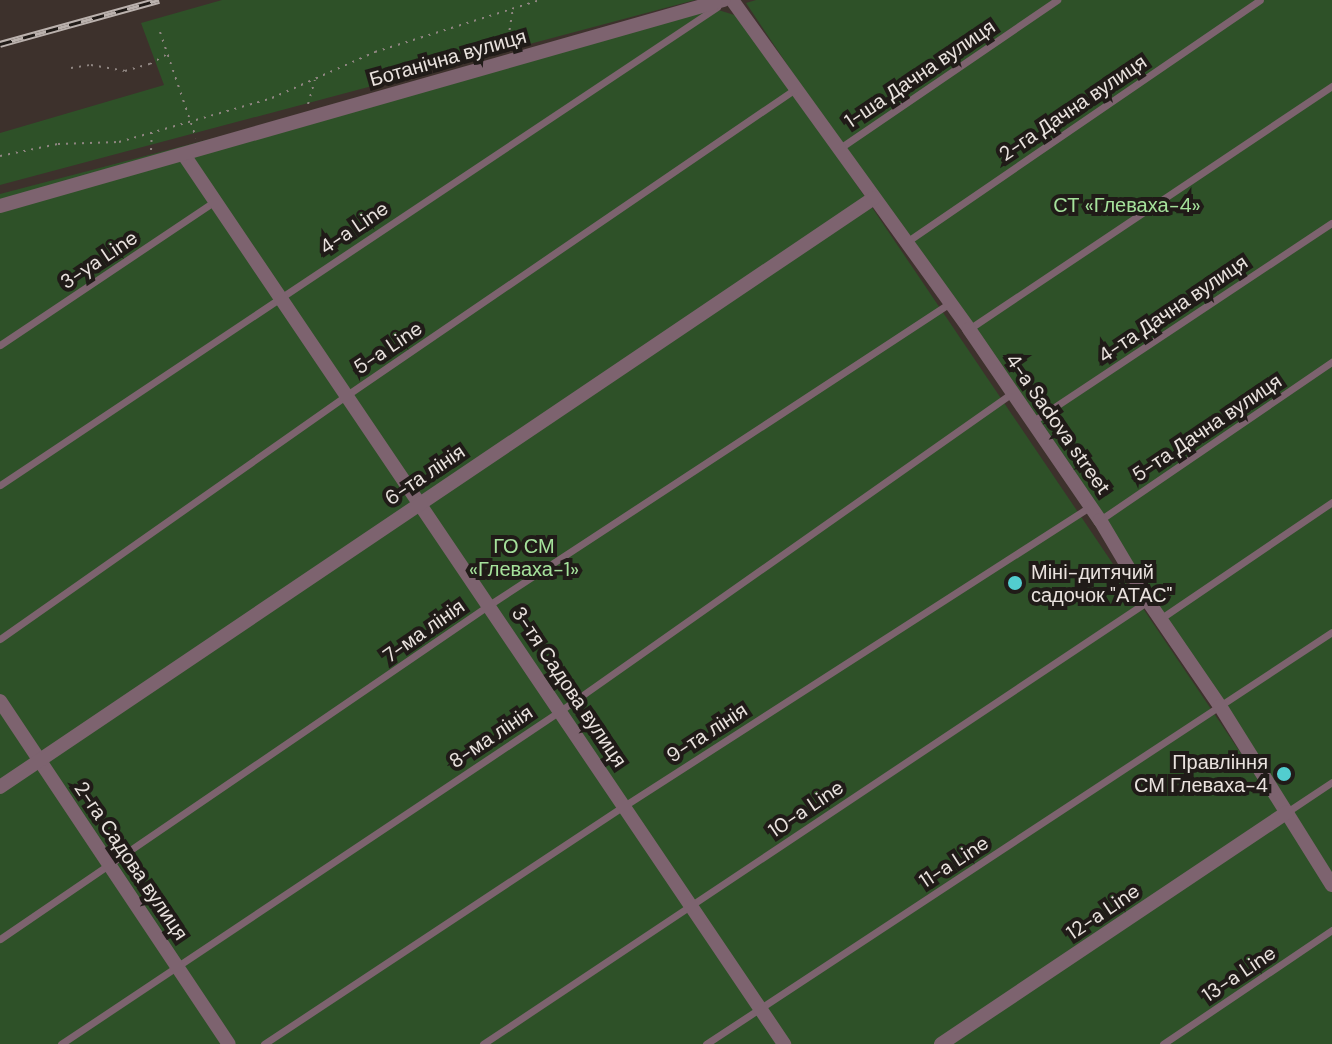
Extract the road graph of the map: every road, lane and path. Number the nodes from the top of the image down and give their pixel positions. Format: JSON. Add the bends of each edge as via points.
{"nodes":[{"id":1,"x":540,"y":0,"type":"edge"},
{"id":2,"x":727,"y":0,"type":"edge"},
{"id":3,"x":1057,"y":0,"type":"edge"},
{"id":4,"x":1260,"y":0,"type":"edge"},
{"id":5,"x":513,"y":9,"type":"junction"},
{"id":6,"x":160,"y":32,"type":"dead end"},
{"id":7,"x":506,"y":49,"type":"dead end"},
{"id":8,"x":168,"y":54,"type":"junction"},
{"id":9,"x":71,"y":68,"type":"dead end"},
{"id":10,"x":315,"y":79,"type":"junction"},
{"id":11,"x":1332,"y":86,"type":"edge"},
{"id":12,"x":797,"y":88,"type":"junction"},
{"id":13,"x":193,"y":121,"type":"junction"},
{"id":14,"x":303,"y":121,"type":"junction"},
{"id":15,"x":840,"y":148,"type":"junction"},
{"id":16,"x":184,"y":155,"type":"junction"},
{"id":17,"x":0,"y":156,"type":"edge"},
{"id":18,"x":874,"y":198,"type":"junction"},
{"id":19,"x":215,"y":201,"type":"junction"},
{"id":20,"x":0,"y":206,"type":"edge"},
{"id":21,"x":1332,"y":223,"type":"edge"},
{"id":22,"x":905,"y":243,"type":"junction"},
{"id":23,"x":280,"y":297,"type":"junction"},
{"id":24,"x":950,"y":303,"type":"junction"},
{"id":25,"x":969,"y":329,"type":"junction"},
{"id":26,"x":0,"y":345,"type":"edge"},
{"id":27,"x":1332,"y":362,"type":"edge"},
{"id":28,"x":1012,"y":393,"type":"junction"},
{"id":29,"x":347,"y":395,"type":"junction"},
{"id":30,"x":1032,"y":422,"type":"junction"},
{"id":31,"x":0,"y":485,"type":"edge"},
{"id":32,"x":420,"y":502,"type":"junction"},
{"id":33,"x":1332,"y":502,"type":"edge"},
{"id":34,"x":1091,"y":506,"type":"junction"},
{"id":35,"x":1100,"y":520,"type":"junction"},
{"id":36,"x":1148,"y":601,"type":"junction"},
{"id":37,"x":489,"y":605,"type":"junction"},
{"id":38,"x":1160,"y":619,"type":"junction"},
{"id":39,"x":1332,"y":632,"type":"edge"},
{"id":40,"x":0,"y":639,"type":"edge"},
{"id":41,"x":0,"y":701,"type":"edge"},
{"id":42,"x":1220,"y":706,"type":"junction"},
{"id":43,"x":560,"y":711,"type":"junction"},
{"id":44,"x":40,"y":761,"type":"junction"},
{"id":45,"x":1332,"y":782,"type":"edge"},
{"id":46,"x":0,"y":787,"type":"edge"},
{"id":47,"x":624,"y":806,"type":"junction"},
{"id":48,"x":1287,"y":812,"type":"junction"},
{"id":49,"x":110,"y":866,"type":"junction"},
{"id":50,"x":1332,"y":885,"type":"edge"},
{"id":51,"x":691,"y":905,"type":"junction"},
{"id":52,"x":1332,"y":930,"type":"edge"},
{"id":53,"x":0,"y":939,"type":"edge"},
{"id":54,"x":177,"y":966,"type":"junction"},
{"id":55,"x":760,"y":1008,"type":"junction"},
{"id":56,"x":61,"y":1044,"type":"edge"},
{"id":57,"x":229,"y":1044,"type":"edge"},
{"id":58,"x":264,"y":1044,"type":"edge"},
{"id":59,"x":483,"y":1044,"type":"edge"},
{"id":60,"x":706,"y":1044,"type":"edge"},
{"id":61,"x":784,"y":1044,"type":"edge"},
{"id":62,"x":941,"y":1044,"type":"edge"},
{"id":63,"x":1163,"y":1044,"type":"edge"}],
"edges":[{"from":1,"to":5,"type":"path"},
{"from":2,"to":12,"type":"street","name":"4-a Sadova street"},
{"from":2,"to":14,"type":"street","name":"Ботанічна вулиця"},
{"from":2,"to":23,"type":"lane","name":"4-a Line"},
{"from":3,"to":15,"type":"lane","name":"1-ша Дачна вулиця"},
{"from":4,"to":22,"type":"lane","name":"2-га Дачна вулиця"},
{"from":5,"to":7,"type":"path"},
{"from":5,"to":10,"type":"path","via":[[375,52]]},
{"from":6,"to":8,"type":"path"},
{"from":8,"to":9,"type":"path","via":[[125,71],[91,65]]},
{"from":8,"to":13,"type":"path"},
{"from":10,"to":13,"type":"path"},
{"from":10,"to":14,"type":"path"},
{"from":11,"to":25,"type":"lane"},
{"from":12,"to":15,"type":"street","name":"4-a Sadova street"},
{"from":12,"to":29,"type":"lane","name":"5-a Line"},
{"from":13,"to":17,"type":"path","via":[[119,142],[58,144]]},
{"from":14,"to":16,"type":"street","name":"Ботанічна вулиця"},
{"from":15,"to":18,"type":"street","name":"4-a Sadova street"},
{"from":16,"to":19,"type":"street","name":"3-тя Садова вулиця"},
{"from":16,"to":20,"type":"street","name":"Ботанічна вулиця"},
{"from":18,"to":22,"type":"street","name":"4-a Sadova street"},
{"from":18,"to":32,"type":"street","name":"6-та лінія"},
{"from":19,"to":23,"type":"street","name":"3-тя Садова вулиця"},
{"from":19,"to":26,"type":"lane","name":"3-ya Line"},
{"from":21,"to":30,"type":"lane","name":"4-та Дачна вулиця"},
{"from":22,"to":24,"type":"street","name":"4-a Sadova street"},
{"from":23,"to":29,"type":"street","name":"3-тя Садова вулиця"},
{"from":23,"to":31,"type":"lane","name":"4-a Line"},
{"from":24,"to":25,"type":"street","name":"4-a Sadova street"},
{"from":24,"to":37,"type":"lane","name":"7-ма лінія"},
{"from":25,"to":28,"type":"street","name":"4-a Sadova street"},
{"from":27,"to":35,"type":"lane","name":"5-та Дачна вулиця"},
{"from":28,"to":30,"type":"street","name":"4-a Sadova street"},
{"from":28,"to":43,"type":"lane","name":"8-ма лінія"},
{"from":29,"to":32,"type":"street","name":"3-тя Садова вулиця"},
{"from":29,"to":40,"type":"lane","name":"5-a Line"},
{"from":30,"to":34,"type":"street","name":"4-a Sadova street"},
{"from":32,"to":37,"type":"street","name":"3-тя Садова вулиця"},
{"from":32,"to":44,"type":"street","name":"6-та лінія"},
{"from":33,"to":38,"type":"lane"},
{"from":34,"to":35,"type":"street","name":"4-a Sadova street"},
{"from":34,"to":47,"type":"lane","name":"9-та лінія"},
{"from":35,"to":36,"type":"street","name":"4-a Sadova street"},
{"from":36,"to":38,"type":"street","name":"4-a Sadova street"},
{"from":36,"to":51,"type":"lane","name":"10-a Line"},
{"from":37,"to":43,"type":"street","name":"3-тя Садова вулиця"},
{"from":37,"to":49,"type":"lane","name":"7-ма лінія"},
{"from":38,"to":42,"type":"street","name":"4-a Sadova street"},
{"from":39,"to":42,"type":"lane","name":"11-a Line"},
{"from":41,"to":44,"type":"street","name":"2-га Садова вулиця"},
{"from":42,"to":48,"type":"street","name":"4-a Sadova street"},
{"from":42,"to":55,"type":"lane","name":"11-a Line"},
{"from":43,"to":47,"type":"street","name":"3-тя Садова вулиця"},
{"from":43,"to":54,"type":"lane","name":"8-ма лінія"},
{"from":44,"to":46,"type":"street","name":"6-та лінія"},
{"from":44,"to":49,"type":"street","name":"2-га Садова вулиця"},
{"from":45,"to":48,"type":"lane"},
{"from":47,"to":51,"type":"street","name":"3-тя Садова вулиця"},
{"from":47,"to":58,"type":"lane","name":"9-та лінія"},
{"from":48,"to":50,"type":"street","name":"4-a Sadova street"},
{"from":48,"to":62,"type":"street","name":"12-a Line"},
{"from":49,"to":53,"type":"lane","name":"7-ма лінія"},
{"from":49,"to":54,"type":"street","name":"2-га Садова вулиця"},
{"from":51,"to":55,"type":"street","name":"3-тя Садова вулиця"},
{"from":51,"to":59,"type":"lane","name":"10-a Line"},
{"from":52,"to":63,"type":"lane","name":"13-a Line"},
{"from":54,"to":56,"type":"lane","name":"8-ма лінія"},
{"from":54,"to":57,"type":"street","name":"2-га Садова вулиця"},
{"from":55,"to":60,"type":"lane","name":"11-a Line"},
{"from":55,"to":61,"type":"street","name":"3-тя Садова вулиця"}]}
